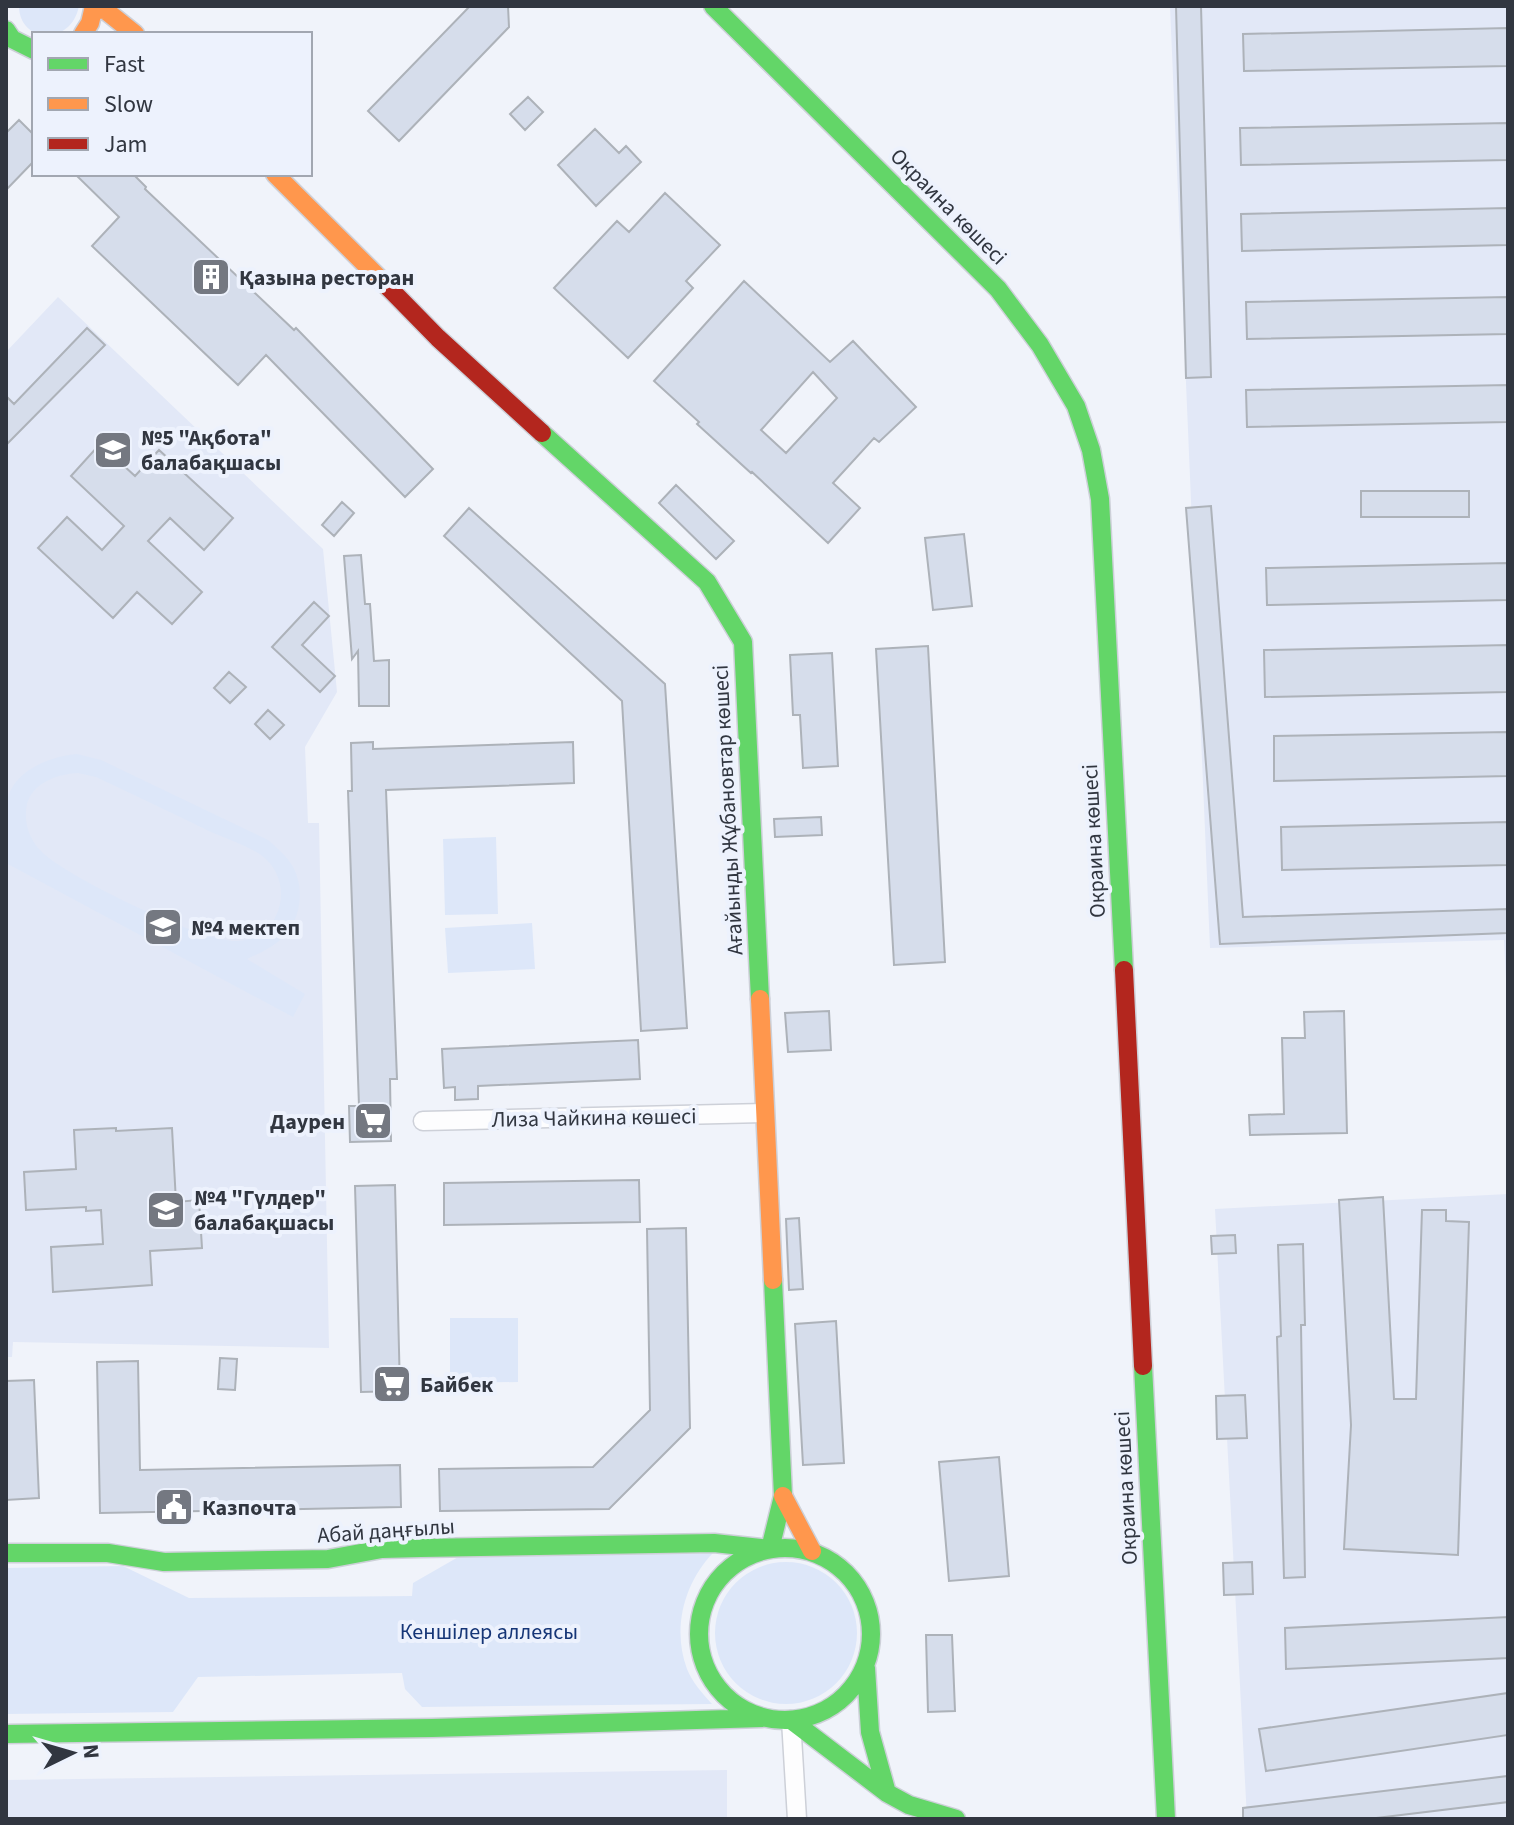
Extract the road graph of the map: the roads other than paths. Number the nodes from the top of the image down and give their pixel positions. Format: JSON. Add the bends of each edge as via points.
{"nodes":[{"id":1,"x":713,"y":6,"type":"edge"},
{"id":2,"x":94,"y":8,"type":"edge"},
{"id":3,"x":84,"y":32,"type":"edge"},
{"id":4,"x":132,"y":32,"type":"edge"},
{"id":5,"x":8,"y":38,"type":"edge"},
{"id":6,"x":32,"y":49,"type":"edge"},
{"id":7,"x":277,"y":176,"type":"edge"},
{"id":8,"x":764,"y":1113,"type":"junction"},
{"id":9,"x":423,"y":1121,"type":"dead end"},
{"id":10,"x":783,"y":1496,"type":"junction"},
{"id":11,"x":770,"y":1549,"type":"junction"},
{"id":12,"x":812,"y":1551,"type":"junction"},
{"id":13,"x":6,"y":1553,"type":"edge"},
{"id":14,"x":866,"y":1666,"type":"junction"},
{"id":15,"x":762,"y":1718,"type":"junction"},
{"id":16,"x":791,"y":1720,"type":"junction"},
{"id":17,"x":6,"y":1734,"type":"edge"},
{"id":18,"x":887,"y":1793,"type":"junction"},
{"id":19,"x":797,"y":1819,"type":"edge"},
{"id":20,"x":956,"y":1819,"type":"edge"},
{"id":21,"x":1166,"y":1819,"type":"edge"}],
"edges":[{"from":1,"to":21,"type":"street","name":"Окраина көшесі","via":[[998,289],[1038,341],[1091,447],[1100,499]]},
{"from":2,"to":3,"type":"street"},
{"from":2,"to":4,"type":"street","via":[[105,10]]},
{"from":5,"to":6,"type":"street"},
{"from":7,"to":8,"type":"street","name":"Ағайынды Жұбановтар көшесі","via":[[438,338],[707,582],[743,642]]},
{"from":8,"to":9,"type":"street","name":"Лиза Чайкина көшесі"},
{"from":8,"to":10,"type":"street","name":"Ағайынды Жұбановтар көшесі"},
{"from":10,"to":11,"type":"street"},
{"from":10,"to":12,"type":"street"},
{"from":11,"to":12,"type":"street"},
{"from":11,"to":13,"type":"street","name":"Абай даңғылы","via":[[714,1543],[421,1548],[328,1559],[164,1562],[108,1553]]},
{"from":11,"to":15,"type":"street","via":[[751,1554],[720,1577],[702,1611],[699,1630],[703,1659],[715,1685]]},
{"from":12,"to":14,"type":"street","via":[[846,1572],[859,1588],[872,1626]]},
{"from":14,"to":16,"type":"street","via":[[844,1698],[828,1710]]},
{"from":14,"to":18,"type":"street","via":[[870,1742]]},
{"from":15,"to":16,"type":"street"},
{"from":15,"to":17,"type":"street"},
{"from":16,"to":18,"type":"street"},
{"from":16,"to":19,"type":"street"},
{"from":18,"to":20,"type":"street"}]}
